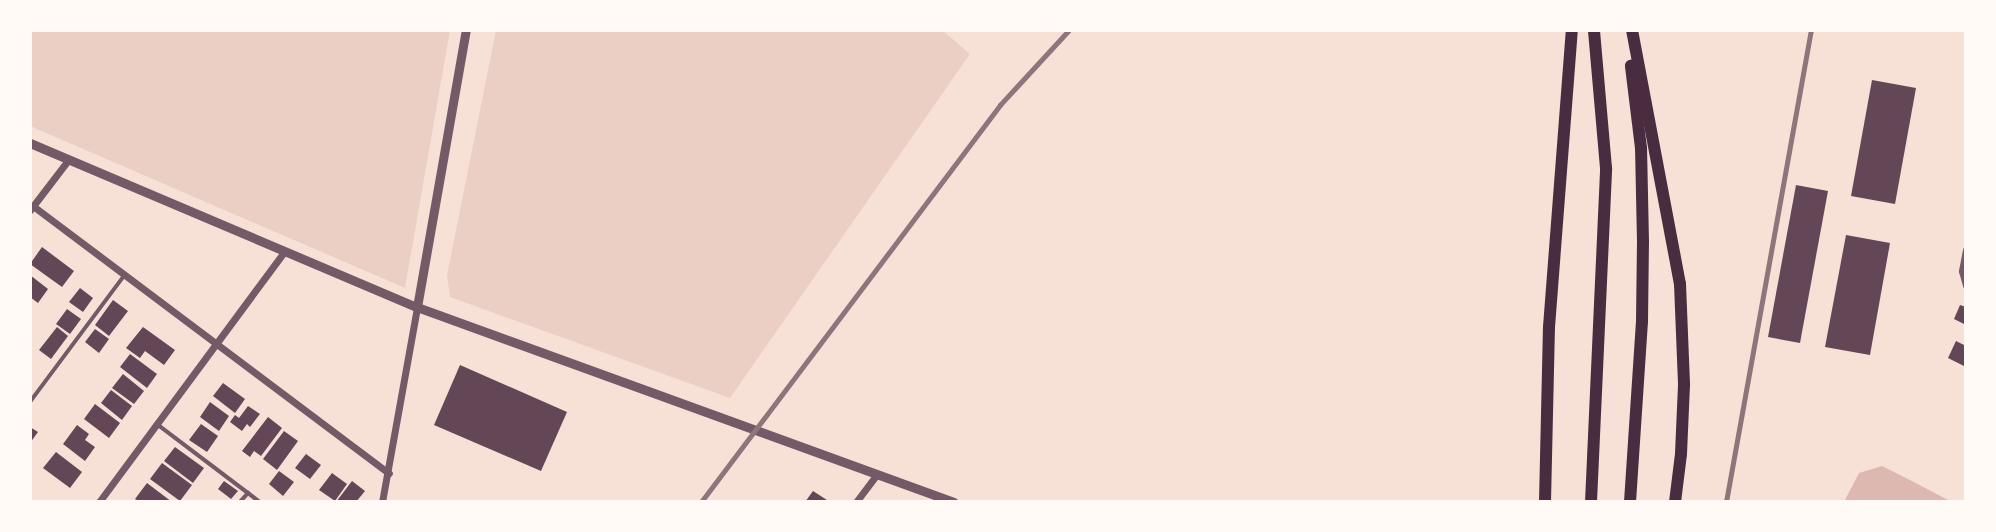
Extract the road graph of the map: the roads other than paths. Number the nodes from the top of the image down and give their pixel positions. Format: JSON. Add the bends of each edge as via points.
{"nodes":[{"id":1,"x":466,"y":30,"type":"edge"},
{"id":2,"x":1572,"y":30,"type":"edge"},
{"id":3,"x":1594,"y":30,"type":"edge"},
{"id":4,"x":1630,"y":30,"type":"edge"},
{"id":5,"x":30,"y":143,"type":"edge"},
{"id":6,"x":69,"y":159,"type":"junction"},
{"id":7,"x":31,"y":208,"type":"edge"},
{"id":8,"x":1966,"y":250,"type":"edge"},
{"id":9,"x":285,"y":251,"type":"junction"},
{"id":10,"x":125,"y":274,"type":"junction"},
{"id":11,"x":1966,"y":285,"type":"edge"},
{"id":12,"x":417,"y":307,"type":"junction"},
{"id":13,"x":218,"y":342,"type":"junction"},
{"id":14,"x":30,"y":402,"type":"edge"},
{"id":15,"x":157,"y":424,"type":"junction"},
{"id":16,"x":389,"y":473,"type":"junction"},
{"id":17,"x":876,"y":475,"type":"junction"},
{"id":18,"x":248,"y":493,"type":"junction"},
{"id":19,"x":99,"y":502,"type":"edge"},
{"id":20,"x":240,"y":502,"type":"edge"},
{"id":21,"x":260,"y":502,"type":"edge"},
{"id":22,"x":382,"y":502,"type":"edge"},
{"id":23,"x":856,"y":502,"type":"edge"},
{"id":24,"x":954,"y":502,"type":"edge"},
{"id":25,"x":1545,"y":502,"type":"edge"},
{"id":26,"x":1591,"y":502,"type":"edge"},
{"id":27,"x":1630,"y":502,"type":"edge"},
{"id":28,"x":1675,"y":502,"type":"edge"}],
"edges":[{"from":1,"to":12,"type":"street"},
{"from":2,"to":25,"type":"highway","via":[[1549,327]]},
{"from":3,"to":26,"type":"highway","via":[[1606,168]]},
{"from":4,"to":27,"type":"highway","via":[[1641,148],[1642,322]]},
{"from":4,"to":28,"type":"highway","via":[[1680,284],[1683,418]]},
{"from":5,"to":6,"type":"street"},
{"from":6,"to":7,"type":"street"},
{"from":6,"to":9,"type":"street"},
{"from":7,"to":10,"type":"street"},
{"from":8,"to":11,"type":"street","via":[[1962,271]]},
{"from":9,"to":12,"type":"street"},
{"from":9,"to":13,"type":"street"},
{"from":10,"to":13,"type":"street"},
{"from":10,"to":14,"type":"lane"},
{"from":12,"to":16,"type":"street"},
{"from":12,"to":17,"type":"street"},
{"from":13,"to":15,"type":"street"},
{"from":13,"to":16,"type":"street"},
{"from":15,"to":18,"type":"lane"},
{"from":15,"to":19,"type":"street"},
{"from":16,"to":22,"type":"street"},
{"from":17,"to":23,"type":"street"},
{"from":17,"to":24,"type":"street"},
{"from":18,"to":20,"type":"lane"},
{"from":18,"to":21,"type":"lane"}]}
